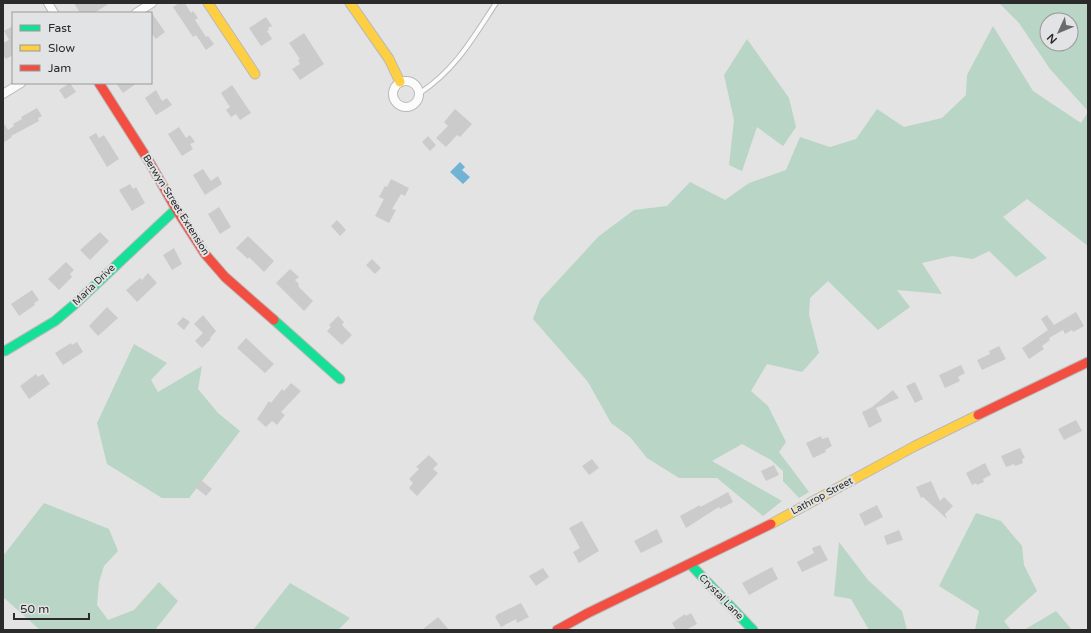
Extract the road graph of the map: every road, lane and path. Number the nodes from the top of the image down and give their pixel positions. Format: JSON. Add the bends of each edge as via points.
{"nodes":[{"id":1,"x":48,"y":3,"type":"edge"},
{"id":2,"x":152,"y":3,"type":"edge"},
{"id":3,"x":208,"y":3,"type":"edge"},
{"id":4,"x":350,"y":3,"type":"edge"},
{"id":5,"x":496,"y":3,"type":"edge"},
{"id":6,"x":53,"y":12,"type":"edge"},
{"id":7,"x":138,"y":12,"type":"edge"},
{"id":8,"x":255,"y":74,"type":"dead end"},
{"id":9,"x":400,"y":82,"type":"junction"},
{"id":10,"x":19,"y":84,"type":"edge"},
{"id":11,"x":99,"y":84,"type":"edge"},
{"id":12,"x":420,"y":92,"type":"junction"},
{"id":13,"x":3,"y":94,"type":"edge"},
{"id":14,"x":176,"y":209,"type":"junction"},
{"id":15,"x":5,"y":351,"type":"dead end"},
{"id":16,"x":1088,"y":362,"type":"edge"},
{"id":17,"x":340,"y":379,"type":"dead end"},
{"id":18,"x":690,"y":564,"type":"junction"},
{"id":19,"x":557,"y":630,"type":"edge"},
{"id":20,"x":753,"y":630,"type":"edge"}],
"edges":[{"from":1,"to":6,"type":"street"},
{"from":2,"to":7,"type":"street"},
{"from":3,"to":8,"type":"street"},
{"from":4,"to":9,"type":"street","via":[[390,59]]},
{"from":5,"to":12,"type":"lane","via":[[449,69]]},
{"from":9,"to":12,"type":"street","via":[[413,82]]},
{"from":9,"to":12,"type":"street","via":[[394,88],[393,96],[401,106],[414,105]]},
{"from":10,"to":13,"type":"street"},
{"from":11,"to":14,"type":"street","name":"Berwyn Street Extension","via":[[150,163]]},
{"from":14,"to":15,"type":"street","name":"Maria Drive","via":[[55,321]]},
{"from":14,"to":17,"type":"street","name":"Berwyn Street Extension","via":[[205,254],[225,277]]},
{"from":16,"to":18,"type":"street","name":"Lathrop Street","via":[[915,446],[758,531]]},
{"from":18,"to":19,"type":"street","name":"Lathrop Street"},
{"from":18,"to":20,"type":"street","name":"Crystal Lane"}]}
